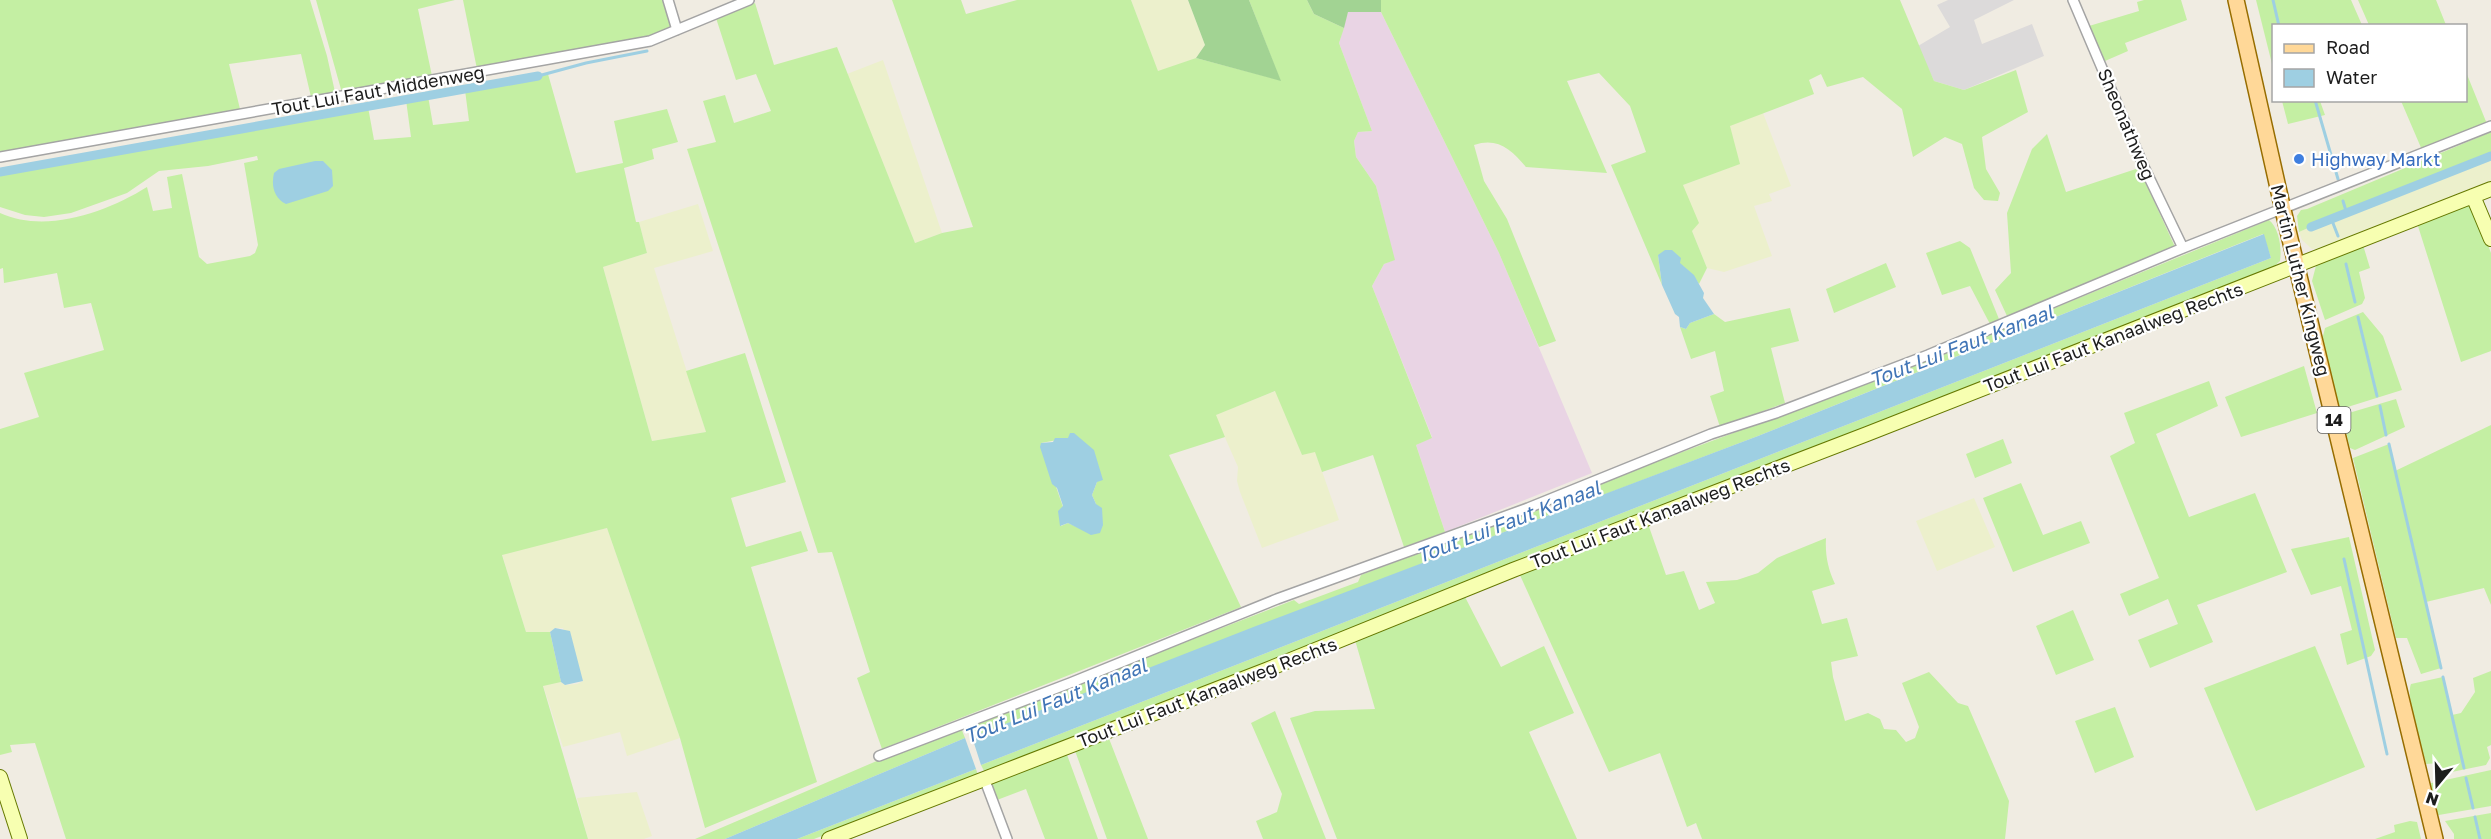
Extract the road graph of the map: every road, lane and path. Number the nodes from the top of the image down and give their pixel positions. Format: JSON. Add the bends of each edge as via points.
{"nodes":[{"id":1,"x":668,"y":0,"type":"edge"},
{"id":2,"x":749,"y":0,"type":"edge"},
{"id":3,"x":2073,"y":0,"type":"edge"},
{"id":4,"x":2236,"y":0,"type":"edge"},
{"id":5,"x":677,"y":30,"type":"junction"},
{"id":6,"x":2491,"y":126,"type":"edge"},
{"id":7,"x":0,"y":157,"type":"edge"},
{"id":8,"x":2491,"y":189,"type":"edge"},
{"id":9,"x":2473,"y":196,"type":"junction"},
{"id":10,"x":2283,"y":210,"type":"junction"},
{"id":11,"x":2491,"y":239,"type":"edge"},
{"id":12,"x":2183,"y":248,"type":"junction"},
{"id":13,"x":2296,"y":265,"type":"junction"},
{"id":14,"x":879,"y":756,"type":"dead end"},
{"id":15,"x":0,"y":777,"type":"edge"},
{"id":16,"x":984,"y":778,"type":"junction"},
{"id":17,"x":20,"y":839,"type":"edge"},
{"id":18,"x":829,"y":839,"type":"edge"},
{"id":19,"x":1007,"y":839,"type":"edge"},
{"id":20,"x":2434,"y":839,"type":"edge"}],
"edges":[{"from":1,"to":5,"type":"street"},
{"from":2,"to":5,"type":"street","name":"Tout Lui Faut Middenweg"},
{"from":3,"to":12,"type":"street","name":"Sheonathweg"},
{"from":4,"to":10,"type":"main road","name":"Martin Luther Kingweg","number":"14"},
{"from":5,"to":7,"type":"street","name":"Tout Lui Faut Middenweg","via":[[650,41]]},
{"from":6,"to":10,"type":"street"},
{"from":8,"to":9,"type":"street","name":"Tout Lui Faut Kanaalweg Rechts"},
{"from":9,"to":11,"type":"street"},
{"from":9,"to":13,"type":"street","name":"Tout Lui Faut Kanaalweg Rechts"},
{"from":10,"to":12,"type":"street"},
{"from":10,"to":13,"type":"main road","name":"Martin Luther Kingweg","number":"14"},
{"from":12,"to":14,"type":"street","via":[[1928,355],[1277,599]]},
{"from":13,"to":16,"type":"street","name":"Tout Lui Faut Kanaalweg Rechts"},
{"from":13,"to":20,"type":"main road","name":"Martin Luther Kingweg","number":"14"},
{"from":15,"to":17,"type":"street"},
{"from":16,"to":18,"type":"street","name":"Tout Lui Faut Kanaalweg Rechts"},
{"from":16,"to":19,"type":"street"}]}
